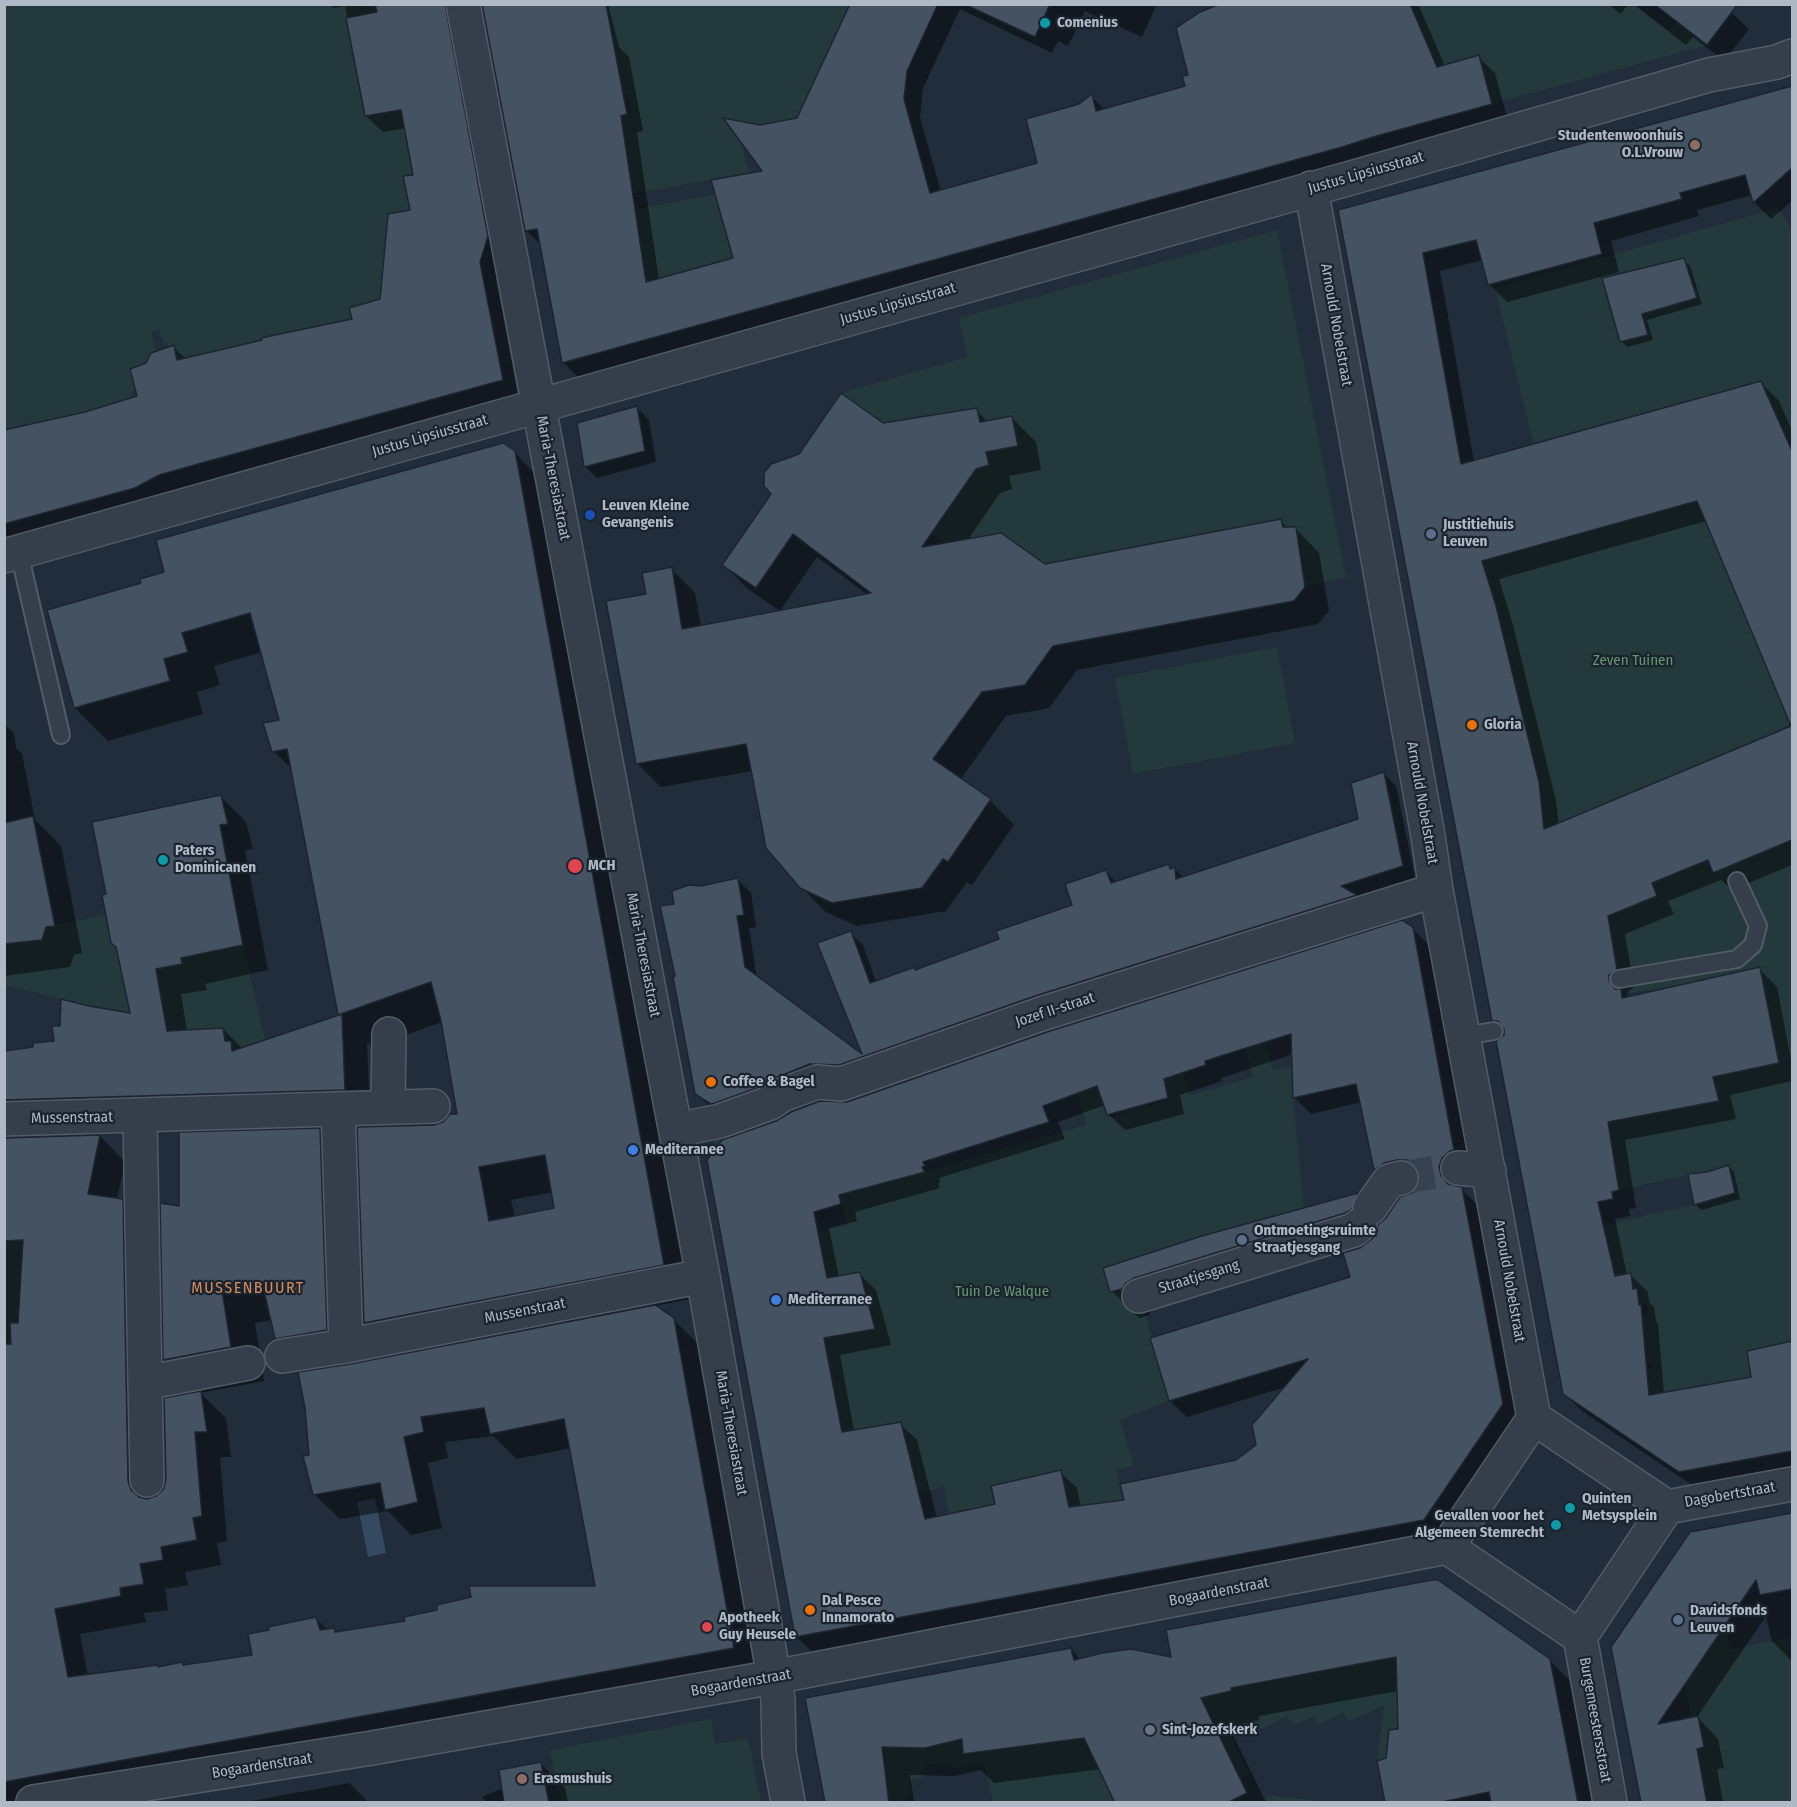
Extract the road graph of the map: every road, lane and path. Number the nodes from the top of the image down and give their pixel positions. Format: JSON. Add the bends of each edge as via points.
{"nodes":[{"id":1,"x":464,"y":4,"type":"edge"},
{"id":2,"x":1792,"y":56,"type":"edge"},
{"id":3,"x":1311,"y":188,"type":"junction"},
{"id":4,"x":539,"y":405,"type":"junction"},
{"id":5,"x":12,"y":554,"type":"edge"},
{"id":6,"x":60,"y":735,"type":"dead end"},
{"id":7,"x":1737,"y":881,"type":"dead end"},
{"id":8,"x":1436,"y":890,"type":"junction"},
{"id":9,"x":1619,"y":979,"type":"dead end"},
{"id":10,"x":389,"y":1034,"type":"dead end"},
{"id":11,"x":388,"y":1107,"type":"junction"},
{"id":12,"x":433,"y":1107,"type":"dead end"},
{"id":13,"x":338,"y":1108,"type":"junction"},
{"id":14,"x":140,"y":1117,"type":"junction"},
{"id":15,"x":4,"y":1119,"type":"edge"},
{"id":16,"x":676,"y":1130,"type":"junction"},
{"id":17,"x":1401,"y":1178,"type":"tunnel mouth"},
{"id":18,"x":704,"y":1276,"type":"junction"},
{"id":19,"x":1139,"y":1296,"type":"dead end"},
{"id":20,"x":346,"y":1346,"type":"junction"},
{"id":21,"x":282,"y":1356,"type":"dead end"},
{"id":22,"x":248,"y":1363,"type":"dead end"},
{"id":23,"x":145,"y":1383,"type":"junction"},
{"id":24,"x":1534,"y":1418,"type":"junction"},
{"id":25,"x":147,"y":1480,"type":"dead end"},
{"id":26,"x":1792,"y":1484,"type":"edge"},
{"id":27,"x":1667,"y":1507,"type":"junction"},
{"id":28,"x":1447,"y":1547,"type":"junction"},
{"id":29,"x":1580,"y":1637,"type":"junction"},
{"id":30,"x":774,"y":1677,"type":"junction"},
{"id":31,"x":33,"y":1803,"type":"edge"},
{"id":32,"x":788,"y":1803,"type":"edge"},
{"id":33,"x":1610,"y":1803,"type":"edge"}],
"edges":[{"from":1,"to":4,"type":"street","name":"Maria-Theresiastraat"},
{"from":2,"to":3,"type":"street","name":"Justus Lipsiusstraat","via":[[1709,75]]},
{"from":3,"to":4,"type":"street","name":"Justus Lipsiusstraat"},
{"from":3,"to":8,"type":"street","name":"Arnould Nobelstraat"},
{"from":4,"to":5,"type":"street","name":"Justus Lipsiusstraat"},
{"from":4,"to":16,"type":"street","name":"Maria-Theresiastraat"},
{"from":5,"to":6,"type":"lane"},
{"from":7,"to":9,"type":"lane","via":[[1758,926],[1754,945],[1737,959]]},
{"from":8,"to":16,"type":"street","name":"Jozef II-straat","via":[[1052,1010],[841,1084],[817,1082],[706,1125]]},
{"from":8,"to":24,"type":"street","name":"Arnould Nobelstraat","via":[[1479,1034],[1474,1170]]},
{"from":10,"to":11,"type":"street"},
{"from":11,"to":12,"type":"street","name":"Mussenstraat"},
{"from":11,"to":13,"type":"street","name":"Mussenstraat"},
{"from":13,"to":14,"type":"street","name":"Mussenstraat"},
{"from":13,"to":20,"type":"street"},
{"from":14,"to":15,"type":"street","name":"Mussenstraat"},
{"from":14,"to":23,"type":"street"},
{"from":16,"to":18,"type":"street","name":"Maria-Theresiastraat"},
{"from":17,"to":19,"type":"street","name":"Straatjesgang","via":[[1389,1181],[1354,1230]]},
{"from":18,"to":20,"type":"street","name":"Mussenstraat"},
{"from":18,"to":30,"type":"street","name":"Maria-Theresiastraat"},
{"from":20,"to":21,"type":"street","name":"Mussenstraat"},
{"from":22,"to":23,"type":"street"},
{"from":23,"to":25,"type":"street"},
{"from":24,"to":27,"type":"street"},
{"from":24,"to":28,"type":"street"},
{"from":26,"to":27,"type":"street","name":"Dagobertstraat"},
{"from":27,"to":29,"type":"street"},
{"from":28,"to":29,"type":"street"},
{"from":28,"to":30,"type":"street","name":"Bogaardenstraat"},
{"from":29,"to":33,"type":"street","name":"Burgemeestersstraat"},
{"from":30,"to":31,"type":"street","name":"Bogaardenstraat"},
{"from":30,"to":32,"type":"street","name":"Maria-Theresiastraat","via":[[779,1753]]}]}
